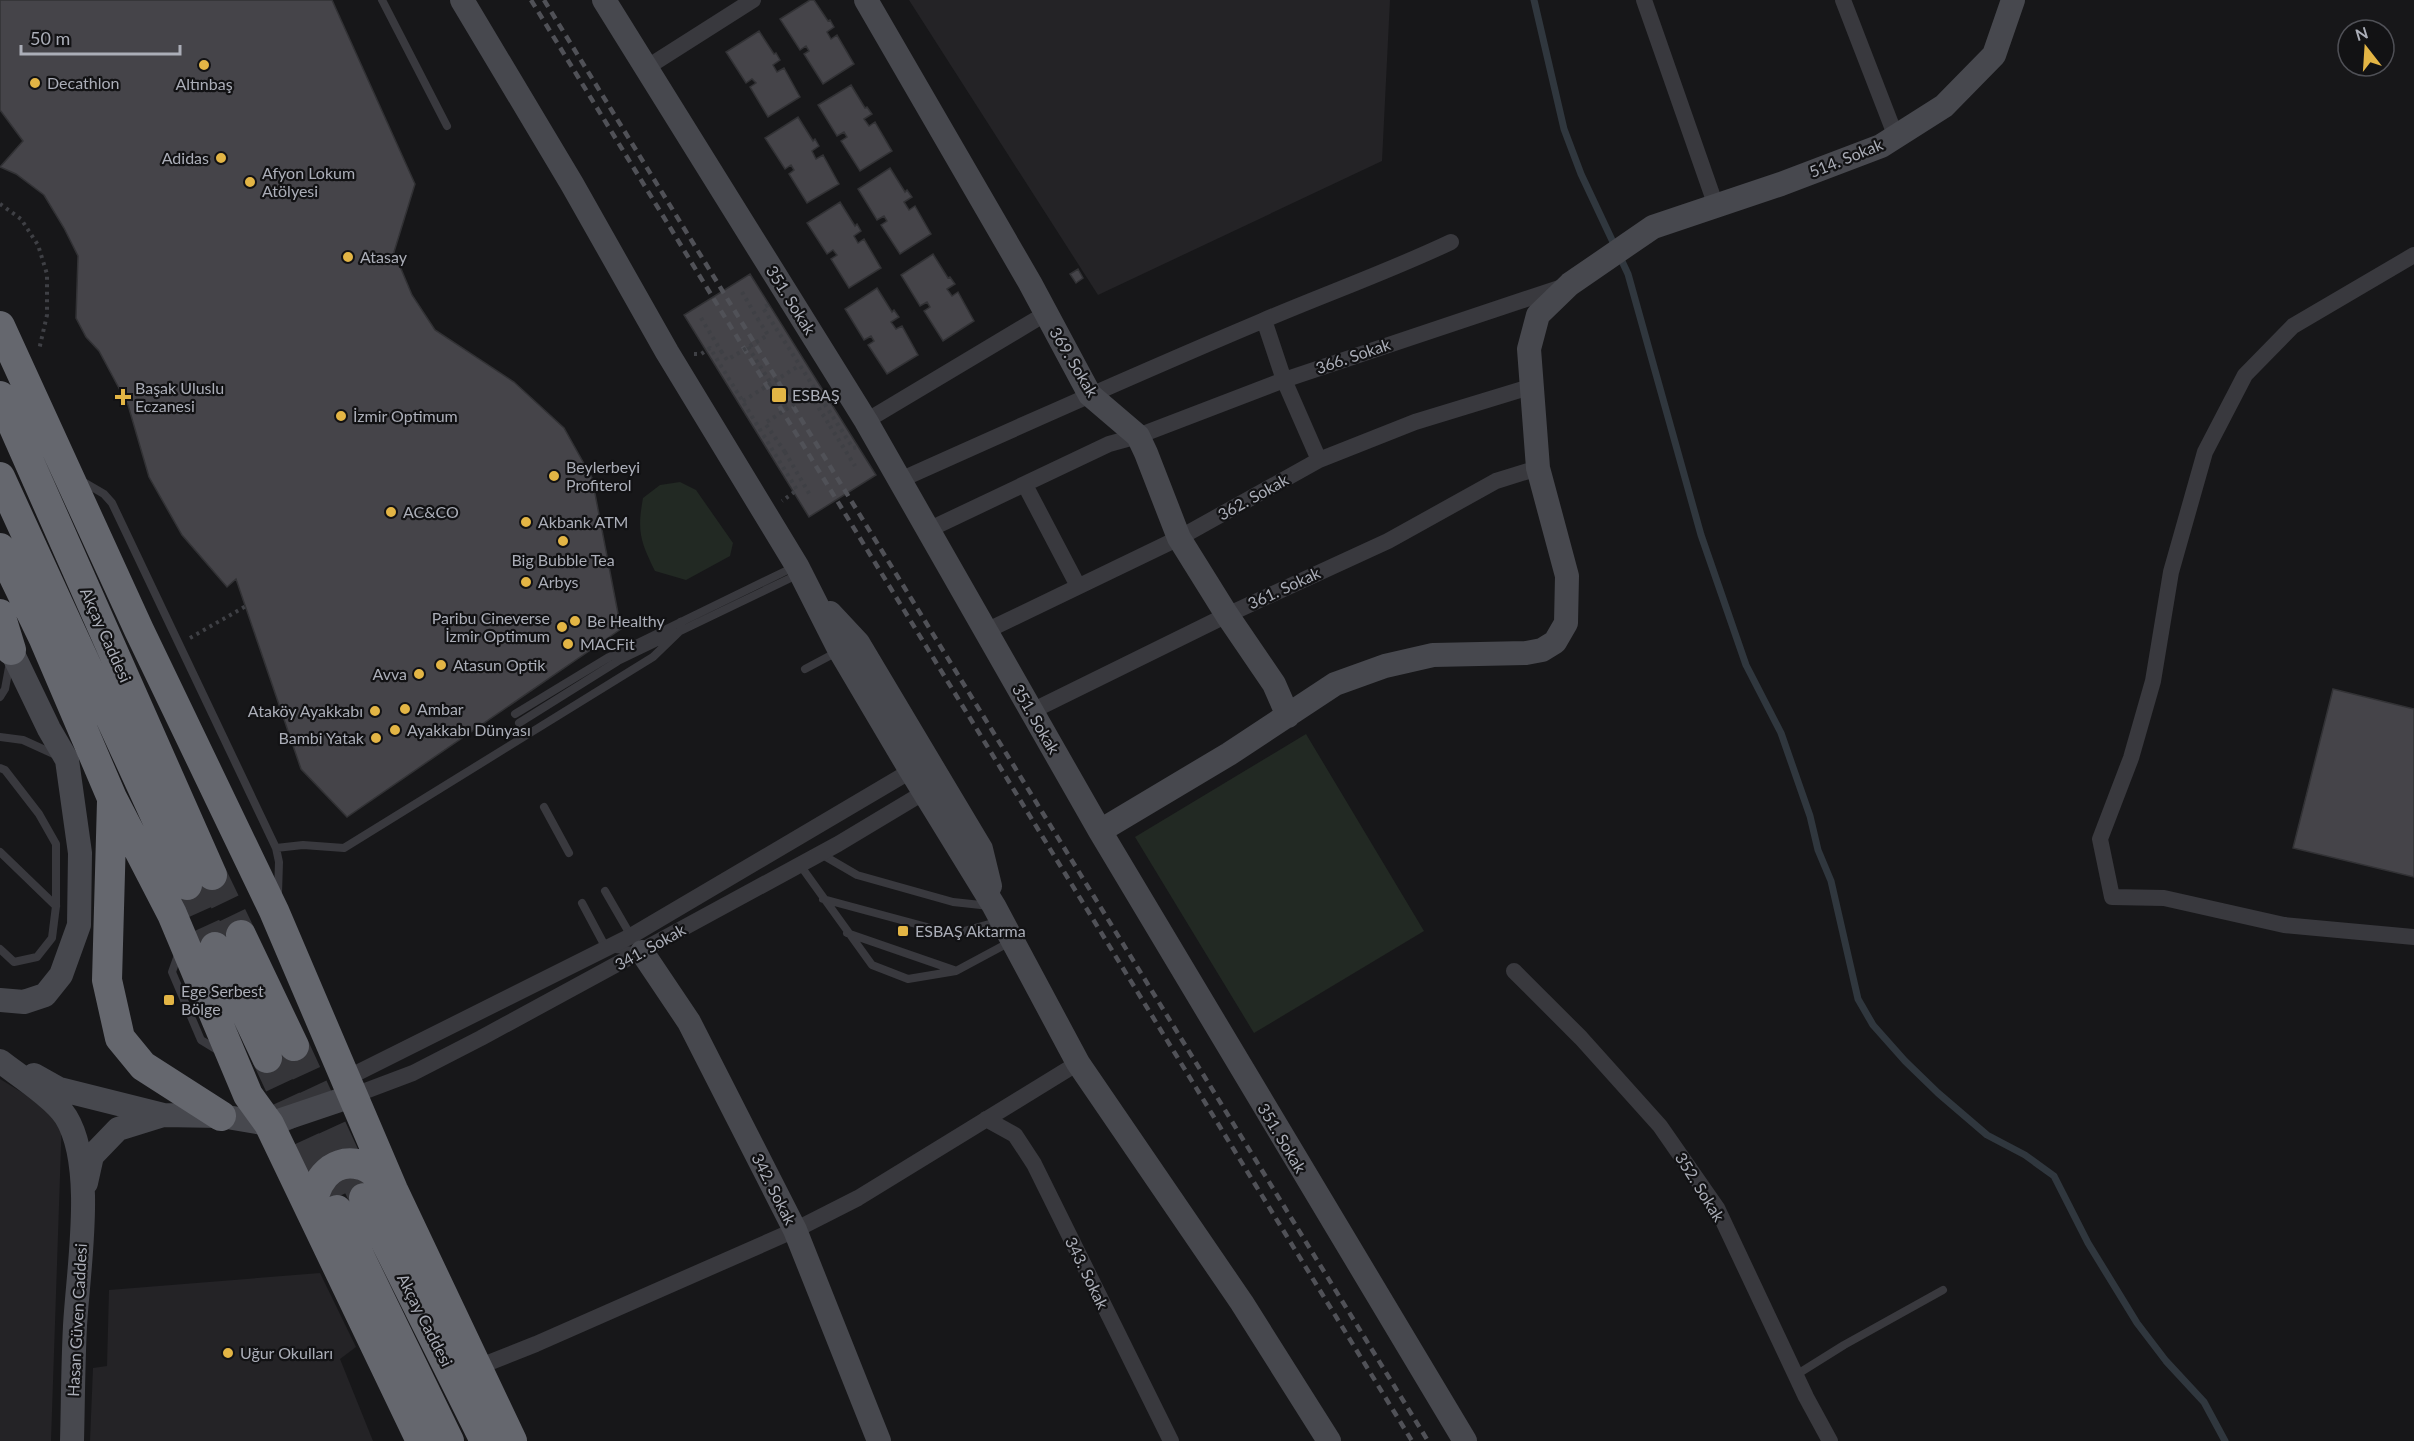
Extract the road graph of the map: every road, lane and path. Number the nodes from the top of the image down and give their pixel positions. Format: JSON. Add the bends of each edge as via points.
{"nodes":[{"id":1,"x":382,"y":0,"type":"edge"},
{"id":2,"x":462,"y":0,"type":"edge"},
{"id":3,"x":604,"y":0,"type":"edge"},
{"id":4,"x":753,"y":0,"type":"edge"},
{"id":5,"x":866,"y":0,"type":"edge"},
{"id":6,"x":1644,"y":0,"type":"edge"},
{"id":7,"x":1843,"y":0,"type":"edge"},
{"id":8,"x":2013,"y":0,"type":"edge"},
{"id":9,"x":646,"y":68,"type":"junction"},
{"id":10,"x":447,"y":126,"type":"dead end"},
{"id":11,"x":1896,"y":136,"type":"junction"},
{"id":12,"x":0,"y":204,"type":"edge"},
{"id":13,"x":1716,"y":206,"type":"junction"},
{"id":14,"x":1451,"y":242,"type":"dead end"},
{"id":15,"x":2414,"y":255,"type":"edge"},
{"id":16,"x":1570,"y":284,"type":"junction"},
{"id":17,"x":742,"y":292,"type":"dead end"},
{"id":18,"x":763,"y":308,"type":"dead end"},
{"id":19,"x":1045,"y":314,"type":"junction"},
{"id":20,"x":701,"y":318,"type":"dead end"},
{"id":21,"x":1264,"y":320,"type":"junction"},
{"id":22,"x":0,"y":326,"type":"edge"},
{"id":23,"x":748,"y":347,"type":"junction"},
{"id":24,"x":710,"y":348,"type":"dead end"},
{"id":25,"x":800,"y":365,"type":"junction"},
{"id":26,"x":1284,"y":380,"type":"junction"},
{"id":27,"x":771,"y":383,"type":"junction"},
{"id":28,"x":1530,"y":387,"type":"junction"},
{"id":29,"x":14,"y":390,"type":"edge"},
{"id":30,"x":1090,"y":395,"type":"junction"},
{"id":31,"x":743,"y":401,"type":"junction"},
{"id":32,"x":788,"y":409,"type":"junction"},
{"id":33,"x":834,"y":420,"type":"dead end"},
{"id":34,"x":866,"y":421,"type":"junction"},
{"id":35,"x":1138,"y":436,"type":"junction"},
{"id":36,"x":1319,"y":460,"type":"junction"},
{"id":37,"x":855,"y":465,"type":"dead end"},
{"id":38,"x":1538,"y":468,"type":"junction"},
{"id":39,"x":69,"y":476,"type":"junction"},
{"id":40,"x":0,"y":477,"type":"edge"},
{"id":41,"x":900,"y":480,"type":"junction"},
{"id":42,"x":1025,"y":485,"type":"junction"},
{"id":43,"x":810,"y":495,"type":"dead end"},
{"id":44,"x":765,"y":513,"type":"junction"},
{"id":45,"x":928,"y":530,"type":"junction"},
{"id":46,"x":1179,"y":538,"type":"junction"},
{"id":47,"x":0,"y":548,"type":"edge"},
{"id":48,"x":803,"y":577,"type":"junction"},
{"id":49,"x":1078,"y":586,"type":"junction"},
{"id":50,"x":246,"y":606,"type":"dead end"},
{"id":51,"x":0,"y":614,"type":"edge"},
{"id":52,"x":1227,"y":615,"type":"junction"},
{"id":53,"x":682,"y":625,"type":"junction"},
{"id":54,"x":986,"y":632,"type":"junction"},
{"id":55,"x":180,"y":644,"type":"junction"},
{"id":56,"x":11,"y":650,"type":"junction"},
{"id":57,"x":840,"y":651,"type":"junction"},
{"id":58,"x":805,"y":669,"type":"dead end"},
{"id":59,"x":0,"y":697,"type":"edge"},
{"id":60,"x":1032,"y":711,"type":"junction"},
{"id":61,"x":515,"y":714,"type":"dead end"},
{"id":62,"x":1288,"y":716,"type":"junction"},
{"id":63,"x":519,"y":723,"type":"dead end"},
{"id":64,"x":0,"y":737,"type":"edge"},
{"id":65,"x":80,"y":755,"type":"junction"},
{"id":66,"x":919,"y":766,"type":"junction"},
{"id":67,"x":0,"y":768,"type":"edge"},
{"id":68,"x":933,"y":788,"type":"junction"},
{"id":69,"x":112,"y":798,"type":"junction"},
{"id":70,"x":544,"y":807,"type":"dead end"},
{"id":71,"x":1100,"y":831,"type":"junction"},
{"id":72,"x":276,"y":848,"type":"junction"},
{"id":73,"x":0,"y":852,"type":"edge"},
{"id":74,"x":569,"y":853,"type":"dead end"},
{"id":75,"x":820,"y":854,"type":"junction"},
{"id":76,"x":800,"y":865,"type":"junction"},
{"id":77,"x":605,"y":891,"type":"dead end"},
{"id":78,"x":824,"y":899,"type":"junction"},
{"id":79,"x":582,"y":903,"type":"dead end"},
{"id":80,"x":56,"y":906,"type":"junction"},
{"id":81,"x":274,"y":911,"type":"junction"},
{"id":82,"x":1003,"y":922,"type":"junction"},
{"id":83,"x":847,"y":933,"type":"junction"},
{"id":84,"x":2414,"y":937,"type":"edge"},
{"id":85,"x":228,"y":941,"type":"tunnel mouth"},
{"id":86,"x":636,"y":944,"type":"junction"},
{"id":87,"x":606,"y":948,"type":"junction"},
{"id":88,"x":0,"y":949,"type":"edge"},
{"id":89,"x":956,"y":971,"type":"junction"},
{"id":90,"x":1514,"y":971,"type":"dead end"},
{"id":91,"x":0,"y":1000,"type":"edge"},
{"id":92,"x":280,"y":1052,"type":"tunnel mouth"},
{"id":93,"x":0,"y":1059,"type":"edge"},
{"id":94,"x":1078,"y":1063,"type":"junction"},
{"id":95,"x":349,"y":1088,"type":"junction"},
{"id":96,"x":163,"y":1114,"type":"junction"},
{"id":97,"x":221,"y":1116,"type":"junction"},
{"id":98,"x":986,"y":1119,"type":"junction"},
{"id":99,"x":269,"y":1124,"type":"junction"},
{"id":100,"x":393,"y":1190,"type":"junction"},
{"id":101,"x":83,"y":1200,"type":"junction"},
{"id":102,"x":338,"y":1207,"type":"junction"},
{"id":103,"x":795,"y":1230,"type":"junction"},
{"id":104,"x":1943,"y":1290,"type":"dead end"},
{"id":105,"x":478,"y":1367,"type":"junction"},
{"id":106,"x":1796,"y":1376,"type":"junction"},
{"id":107,"x":72,"y":1441,"type":"edge"},
{"id":108,"x":421,"y":1441,"type":"edge"},
{"id":109,"x":449,"y":1441,"type":"edge"},
{"id":110,"x":485,"y":1441,"type":"edge"},
{"id":111,"x":512,"y":1441,"type":"edge"},
{"id":112,"x":879,"y":1441,"type":"edge"},
{"id":113,"x":1171,"y":1441,"type":"edge"},
{"id":114,"x":1329,"y":1441,"type":"edge"},
{"id":115,"x":1465,"y":1441,"type":"edge"},
{"id":116,"x":1830,"y":1441,"type":"edge"}],
"edges":[{"from":1,"to":10,"type":"lane"},
{"from":2,"to":44,"type":"street"},
{"from":3,"to":9,"type":"street","name":"351. Sokak"},
{"from":4,"to":9,"type":"street"},
{"from":5,"to":19,"type":"street","name":"369. Sokak"},
{"from":6,"to":13,"type":"street"},
{"from":7,"to":11,"type":"street"},
{"from":8,"to":11,"type":"street","name":"514. Sokak","via":[[1994,55],[1944,106]]},
{"from":9,"to":34,"type":"street","name":"351. Sokak"},
{"from":11,"to":13,"type":"street","name":"514. Sokak","via":[[1881,146]]},
{"from":12,"to":29,"type":"path","via":[[21,219],[38,245],[47,274],[47,315],[38,354]]},
{"from":13,"to":16,"type":"street","name":"514. Sokak","via":[[1653,227]]},
{"from":14,"to":21,"type":"street"},
{"from":15,"to":84,"type":"street","via":[[2293,326],[2245,375],[2205,452],[2171,572],[2153,681],[2131,758],[2100,839],[2112,897],[2163,898],[2284,925]]},
{"from":16,"to":26,"type":"street","name":"366. Sokak"},
{"from":16,"to":28,"type":"street","name":"514. Sokak","via":[[1538,315],[1529,349]]},
{"from":17,"to":23,"type":"path","bridge":true,"via":[[768,335]]},
{"from":18,"to":25,"type":"path"},
{"from":19,"to":30,"type":"street","name":"369. Sokak"},
{"from":19,"to":34,"type":"street"},
{"from":20,"to":23,"type":"path","bridge":true,"via":[[727,360]]},
{"from":21,"to":26,"type":"street"},
{"from":21,"to":30,"type":"street"},
{"from":22,"to":29,"type":"highway"},
{"from":23,"to":27,"type":"path"},
{"from":24,"to":31,"type":"path"},
{"from":25,"to":27,"type":"path","bridge":true},
{"from":25,"to":33,"type":"path"},
{"from":26,"to":35,"type":"street","name":"366. Sokak"},
{"from":26,"to":36,"type":"street"},
{"from":27,"to":31,"type":"path","bridge":true},
{"from":27,"to":32,"type":"path"},
{"from":28,"to":36,"type":"street","name":"362. Sokak","via":[[1415,422]]},
{"from":28,"to":38,"type":"street","name":"514. Sokak"},
{"from":29,"to":39,"type":"highway"},
{"from":29,"to":40,"type":"highway","name":"Akçay Caddesi","via":[[200,880]]},
{"from":30,"to":35,"type":"street","name":"369. Sokak"},
{"from":30,"to":41,"type":"street"},
{"from":31,"to":44,"type":"path","via":[[797,490]]},
{"from":32,"to":37,"type":"path","bridge":true,"via":[[810,394]]},
{"from":32,"to":43,"type":"path","bridge":true,"via":[[765,423]]},
{"from":34,"to":41,"type":"street","name":"351. Sokak"},
{"from":35,"to":42,"type":"street","name":"366. Sokak","via":[[1109,444]]},
{"from":35,"to":46,"type":"street","name":"369. Sokak"},
{"from":36,"to":46,"type":"street","name":"362. Sokak"},
{"from":38,"to":52,"type":"street","name":"361. Sokak","via":[[1496,481],[1388,541]]},
{"from":38,"to":62,"type":"street","name":"514. Sokak","via":[[1567,576],[1566,623],[1555,642],[1526,653],[1433,655],[1385,666],[1335,684]]},
{"from":39,"to":55,"type":"lane","via":[[92,486],[112,503]]},
{"from":39,"to":81,"type":"highway"},
{"from":41,"to":45,"type":"street","name":"351. Sokak"},
{"from":42,"to":45,"type":"street","name":"366. Sokak"},
{"from":42,"to":49,"type":"street"},
{"from":44,"to":48,"type":"street"},
{"from":45,"to":54,"type":"street","name":"351. Sokak"},
{"from":46,"to":49,"type":"street","name":"362. Sokak"},
{"from":46,"to":52,"type":"street","name":"369. Sokak"},
{"from":47,"to":65,"type":"highway","via":[[44,639]]},
{"from":48,"to":53,"type":"lane"},
{"from":48,"to":57,"type":"street"},
{"from":48,"to":66,"type":"street","via":[[858,643]]},
{"from":49,"to":54,"type":"street","name":"362. Sokak"},
{"from":50,"to":55,"type":"path"},
{"from":51,"to":56,"type":"highway"},
{"from":52,"to":60,"type":"street","name":"361. Sokak"},
{"from":52,"to":62,"type":"street","name":"369. Sokak","via":[[1274,684]]},
{"from":53,"to":61,"type":"lane","via":[[609,657]]},
{"from":53,"to":63,"type":"lane"},
{"from":53,"to":72,"type":"lane","via":[[653,657],[344,848]]},
{"from":54,"to":60,"type":"street","name":"351. Sokak"},
{"from":55,"to":72,"type":"lane"},
{"from":56,"to":59,"type":"lane","via":[[5,689]]},
{"from":56,"to":65,"type":"street","via":[[49,729]]},
{"from":57,"to":58,"type":"lane"},
{"from":57,"to":66,"type":"street"},
{"from":60,"to":71,"type":"street","name":"351. Sokak"},
{"from":62,"to":71,"type":"street","name":"514. Sokak"},
{"from":64,"to":65,"type":"lane"},
{"from":65,"to":69,"type":"highway"},
{"from":65,"to":91,"type":"street","via":[[79,925],[61,975],[45,995],[24,1002]]},
{"from":66,"to":68,"type":"street"},
{"from":66,"to":86,"type":"street","name":"341. Sokak"},
{"from":67,"to":80,"type":"lane","via":[[39,814],[56,844]]},
{"from":68,"to":75,"type":"street","name":"341. Sokak"},
{"from":68,"to":82,"type":"street"},
{"from":69,"to":97,"type":"highway","via":[[106,980],[120,1038],[143,1066]]},
{"from":69,"to":99,"type":"highway","via":[[172,914],[248,1095]]},
{"from":70,"to":74,"type":"lane"},
{"from":71,"to":115,"type":"street","name":"351. Sokak"},
{"from":72,"to":81,"type":"lane","via":[[278,894]]},
{"from":73,"to":80,"type":"lane"},
{"from":75,"to":76,"type":"street","name":"341. Sokak"},
{"from":75,"to":82,"type":"lane","via":[[857,875],[953,902]]},
{"from":76,"to":78,"type":"lane"},
{"from":76,"to":86,"type":"street","name":"341. Sokak"},
{"from":77,"to":86,"type":"lane"},
{"from":78,"to":82,"type":"lane","via":[[953,934]]},
{"from":78,"to":83,"type":"lane"},
{"from":79,"to":87,"type":"lane"},
{"from":80,"to":88,"type":"lane","via":[[52,938],[37,957],[14,962]]},
{"from":81,"to":95,"type":"highway"},
{"from":82,"to":89,"type":"lane"},
{"from":82,"to":94,"type":"street"},
{"from":83,"to":89,"type":"lane"},
{"from":83,"to":89,"type":"lane","via":[[872,965],[908,979]]},
{"from":85,"to":92,"type":"highway"},
{"from":86,"to":87,"type":"street","name":"341. Sokak"},
{"from":86,"to":95,"type":"street","name":"341. Sokak","via":[[413,1073]]},
{"from":86,"to":103,"type":"street","name":"342. Sokak","via":[[689,1022]]},
{"from":87,"to":95,"type":"street","name":"341. Sokak"},
{"from":90,"to":106,"type":"street","name":"352. Sokak","via":[[1660,1126],[1717,1208]]},
{"from":93,"to":96,"type":"street","via":[[59,1089]]},
{"from":93,"to":101,"type":"street","via":[[66,1116],[79,1146]]},
{"from":94,"to":98,"type":"street"},
{"from":94,"to":114,"type":"street","via":[[1242,1303]]},
{"from":95,"to":99,"type":"street"},
{"from":95,"to":100,"type":"highway"},
{"from":96,"to":97,"type":"street"},
{"from":96,"to":101,"type":"street","via":[[118,1129],[92,1156]]},
{"from":97,"to":99,"type":"street"},
{"from":98,"to":103,"type":"street","via":[[858,1198]]},
{"from":98,"to":113,"type":"street","name":"343. Sokak","via":[[1015,1135],[1034,1164]]},
{"from":99,"to":102,"type":"highway"},
{"from":100,"to":102,"type":"highway","via":[[362,1165],[337,1166],[327,1172],[315,1189]]},
{"from":100,"to":105,"type":"highway"},
{"from":101,"to":107,"type":"street","name":"Hasan Güven Caddesi"},
{"from":102,"to":108,"type":"highway"},
{"from":102,"to":109,"type":"highway","name":"Akçay Caddesi"},
{"from":102,"to":110,"type":"highway","name":"Akçay Caddesi"},
{"from":103,"to":105,"type":"street"},
{"from":103,"to":112,"type":"street","name":"342. Sokak"},
{"from":104,"to":106,"type":"lane"},
{"from":105,"to":111,"type":"highway"},
{"from":106,"to":116,"type":"street","name":"352. Sokak"}]}
